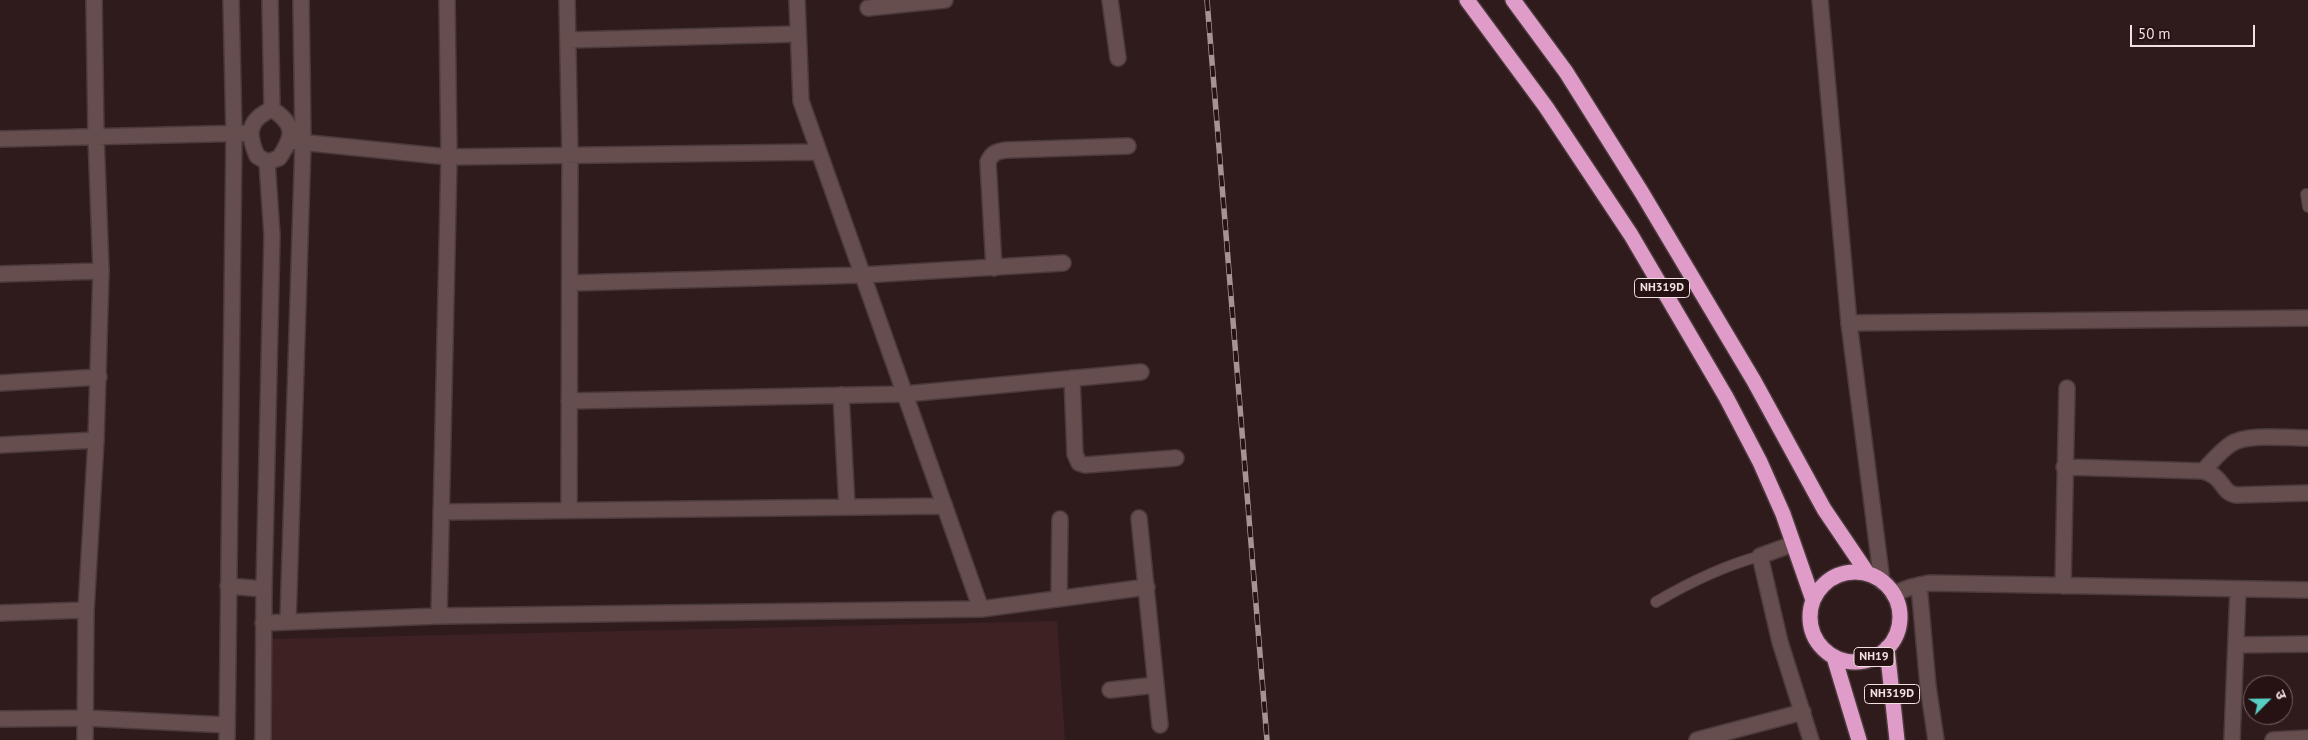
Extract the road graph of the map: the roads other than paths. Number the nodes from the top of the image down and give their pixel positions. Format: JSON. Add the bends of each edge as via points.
{"nodes":[{"id":1,"x":94,"y":0,"type":"edge"},
{"id":2,"x":231,"y":0,"type":"edge"},
{"id":3,"x":270,"y":0,"type":"edge"},
{"id":4,"x":301,"y":0,"type":"edge"},
{"id":5,"x":447,"y":0,"type":"edge"},
{"id":6,"x":567,"y":0,"type":"edge"},
{"id":7,"x":797,"y":0,"type":"edge"},
{"id":8,"x":945,"y":0,"type":"edge"},
{"id":9,"x":1110,"y":0,"type":"edge"},
{"id":10,"x":1467,"y":0,"type":"edge"},
{"id":11,"x":1513,"y":0,"type":"edge"},
{"id":12,"x":1820,"y":0,"type":"edge"},
{"id":13,"x":868,"y":8,"type":"dead end"},
{"id":14,"x":798,"y":34,"type":"junction"},
{"id":15,"x":568,"y":40,"type":"junction"},
{"id":16,"x":1118,"y":58,"type":"dead end"},
{"id":17,"x":272,"y":109,"type":"junction"},
{"id":18,"x":250,"y":133,"type":"junction"},
{"id":19,"x":234,"y":134,"type":"junction"},
{"id":20,"x":96,"y":138,"type":"junction"},
{"id":21,"x":0,"y":139,"type":"edge"},
{"id":22,"x":296,"y":141,"type":"junction"},
{"id":23,"x":1128,"y":146,"type":"dead end"},
{"id":24,"x":819,"y":152,"type":"junction"},
{"id":25,"x":570,"y":155,"type":"junction"},
{"id":26,"x":449,"y":157,"type":"junction"},
{"id":27,"x":267,"y":162,"type":"junction"},
{"id":28,"x":2306,"y":194,"type":"dead end"},
{"id":29,"x":2308,"y":207,"type":"edge"},
{"id":30,"x":1063,"y":263,"type":"dead end"},
{"id":31,"x":994,"y":268,"type":"junction"},
{"id":32,"x":101,"y":271,"type":"junction"},
{"id":33,"x":0,"y":274,"type":"edge"},
{"id":34,"x":863,"y":275,"type":"junction"},
{"id":35,"x":570,"y":283,"type":"junction"},
{"id":36,"x":2308,"y":318,"type":"edge"},
{"id":37,"x":1849,"y":323,"type":"junction"},
{"id":38,"x":1141,"y":372,"type":"dead end"},
{"id":39,"x":98,"y":377,"type":"junction"},
{"id":40,"x":1072,"y":378,"type":"junction"},
{"id":41,"x":0,"y":383,"type":"edge"},
{"id":42,"x":2067,"y":388,"type":"dead end"},
{"id":43,"x":905,"y":394,"type":"junction"},
{"id":44,"x":841,"y":395,"type":"junction"},
{"id":45,"x":569,"y":401,"type":"junction"},
{"id":46,"x":2308,"y":438,"type":"edge"},
{"id":47,"x":96,"y":440,"type":"junction"},
{"id":48,"x":0,"y":445,"type":"edge"},
{"id":49,"x":1176,"y":458,"type":"dead end"},
{"id":50,"x":2064,"y":467,"type":"junction"},
{"id":51,"x":2203,"y":471,"type":"junction"},
{"id":52,"x":2308,"y":492,"type":"edge"},
{"id":53,"x":944,"y":506,"type":"junction"},
{"id":54,"x":847,"y":507,"type":"junction"},
{"id":55,"x":568,"y":510,"type":"junction"},
{"id":56,"x":442,"y":512,"type":"junction"},
{"id":57,"x":1060,"y":518,"type":"dead end"},
{"id":58,"x":1139,"y":518,"type":"dead end"},
{"id":59,"x":1793,"y":544,"type":"junction"},
{"id":60,"x":1760,"y":556,"type":"junction"},
{"id":61,"x":1868,"y":574,"type":"junction"},
{"id":62,"x":1882,"y":582,"type":"junction"},
{"id":63,"x":1919,"y":585,"type":"junction"},
{"id":64,"x":228,"y":586,"type":"junction"},
{"id":65,"x":2063,"y":586,"type":"junction"},
{"id":66,"x":1147,"y":587,"type":"junction"},
{"id":67,"x":264,"y":589,"type":"junction"},
{"id":68,"x":2238,"y":589,"type":"junction"},
{"id":69,"x":2306,"y":590,"type":"dead end"},
{"id":70,"x":1894,"y":594,"type":"junction"},
{"id":71,"x":1059,"y":598,"type":"junction"},
{"id":72,"x":1813,"y":600,"type":"junction"},
{"id":73,"x":1656,"y":602,"type":"dead end"},
{"id":74,"x":981,"y":609,"type":"junction"},
{"id":75,"x":86,"y":610,"type":"junction"},
{"id":76,"x":0,"y":613,"type":"edge"},
{"id":77,"x":439,"y":616,"type":"junction"},
{"id":78,"x":288,"y":622,"type":"junction"},
{"id":79,"x":263,"y":623,"type":"junction"},
{"id":80,"x":2308,"y":644,"type":"edge"},
{"id":81,"x":2236,"y":645,"type":"junction"},
{"id":82,"x":1887,"y":648,"type":"junction"},
{"id":83,"x":1834,"y":657,"type":"junction"},
{"id":84,"x":1156,"y":685,"type":"junction"},
{"id":85,"x":1110,"y":690,"type":"dead end"},
{"id":86,"x":1803,"y":712,"type":"junction"},
{"id":87,"x":0,"y":718,"type":"edge"},
{"id":88,"x":85,"y":718,"type":"junction"},
{"id":89,"x":1160,"y":725,"type":"dead end"},
{"id":90,"x":227,"y":733,"type":"edge"},
{"id":91,"x":2308,"y":738,"type":"edge"},
{"id":92,"x":85,"y":740,"type":"edge"},
{"id":93,"x":264,"y":740,"type":"edge"},
{"id":94,"x":1697,"y":740,"type":"edge"},
{"id":95,"x":1811,"y":740,"type":"edge"},
{"id":96,"x":1859,"y":740,"type":"edge"},
{"id":97,"x":1897,"y":740,"type":"edge"},
{"id":98,"x":1936,"y":740,"type":"edge"},
{"id":99,"x":2232,"y":740,"type":"edge"},
{"id":100,"x":2273,"y":740,"type":"edge"}],
"edges":[{"from":1,"to":20,"type":"street"},
{"from":2,"to":19,"type":"street"},
{"from":3,"to":17,"type":"street"},
{"from":4,"to":22,"type":"street"},
{"from":5,"to":26,"type":"street"},
{"from":6,"to":15,"type":"street"},
{"from":7,"to":14,"type":"street"},
{"from":8,"to":13,"type":"street"},
{"from":9,"to":16,"type":"street"},
{"from":10,"to":59,"type":"highway","number":"NH319D","via":[[1546,107],[1631,235],[1748,438],[1783,514]]},
{"from":11,"to":61,"type":"highway","number":"NH319D","via":[[1566,72],[1642,193],[1754,381],[1824,509]]},
{"from":12,"to":37,"type":"street"},
{"from":14,"to":15,"type":"street"},
{"from":14,"to":24,"type":"street","via":[[801,101]]},
{"from":15,"to":25,"type":"street"},
{"from":17,"to":18,"type":"street","via":[[260,114]]},
{"from":17,"to":22,"type":"street","via":[[286,118]]},
{"from":18,"to":19,"type":"street"},
{"from":18,"to":27,"type":"street","via":[[257,156]]},
{"from":19,"to":20,"type":"street"},
{"from":19,"to":64,"type":"street"},
{"from":20,"to":21,"type":"street"},
{"from":20,"to":32,"type":"street"},
{"from":22,"to":26,"type":"street"},
{"from":22,"to":27,"type":"street","via":[[279,158]]},
{"from":22,"to":78,"type":"street"},
{"from":23,"to":31,"type":"street","via":[[1008,150],[990,156]]},
{"from":24,"to":25,"type":"street"},
{"from":24,"to":34,"type":"street"},
{"from":25,"to":26,"type":"street"},
{"from":25,"to":35,"type":"street"},
{"from":26,"to":56,"type":"street"},
{"from":27,"to":67,"type":"street","via":[[272,234]]},
{"from":28,"to":29,"type":"lane"},
{"from":30,"to":31,"type":"street"},
{"from":31,"to":34,"type":"street"},
{"from":32,"to":33,"type":"street"},
{"from":32,"to":39,"type":"street"},
{"from":34,"to":35,"type":"street"},
{"from":34,"to":43,"type":"street"},
{"from":35,"to":45,"type":"street"},
{"from":36,"to":37,"type":"street"},
{"from":37,"to":62,"type":"street"},
{"from":38,"to":40,"type":"street"},
{"from":39,"to":41,"type":"street"},
{"from":39,"to":47,"type":"street"},
{"from":40,"to":43,"type":"street"},
{"from":40,"to":49,"type":"street","via":[[1075,454],[1079,463]]},
{"from":42,"to":50,"type":"street"},
{"from":43,"to":44,"type":"street"},
{"from":43,"to":53,"type":"street"},
{"from":44,"to":45,"type":"street"},
{"from":44,"to":54,"type":"street"},
{"from":45,"to":55,"type":"street"},
{"from":46,"to":51,"type":"street","via":[[2236,441],[2223,449]]},
{"from":47,"to":48,"type":"street"},
{"from":47,"to":75,"type":"street"},
{"from":50,"to":51,"type":"street"},
{"from":50,"to":65,"type":"street"},
{"from":51,"to":52,"type":"street","via":[[2215,475],[2233,495]]},
{"from":53,"to":54,"type":"street"},
{"from":53,"to":74,"type":"street"},
{"from":54,"to":55,"type":"street"},
{"from":55,"to":56,"type":"street"},
{"from":56,"to":77,"type":"street"},
{"from":57,"to":71,"type":"street"},
{"from":58,"to":66,"type":"street"},
{"from":59,"to":60,"type":"street"},
{"from":59,"to":72,"type":"highway","number":"NH319D"},
{"from":60,"to":73,"type":"lane","via":[[1728,565]]},
{"from":60,"to":86,"type":"street","via":[[1780,642]]},
{"from":61,"to":62,"type":"highway"},
{"from":61,"to":72,"type":"highway","via":[[1851,572],[1835,576],[1822,586]]},
{"from":62,"to":70,"type":"highway"},
{"from":63,"to":65,"type":"street"},
{"from":63,"to":70,"type":"street"},
{"from":63,"to":98,"type":"street"},
{"from":64,"to":67,"type":"street"},
{"from":64,"to":90,"type":"street"},
{"from":65,"to":68,"type":"street"},
{"from":66,"to":71,"type":"street"},
{"from":66,"to":84,"type":"street"},
{"from":67,"to":79,"type":"street"},
{"from":68,"to":69,"type":"street"},
{"from":68,"to":81,"type":"street"},
{"from":70,"to":82,"type":"highway","number":"NH19","via":[[1899,626]]},
{"from":71,"to":74,"type":"street"},
{"from":72,"to":83,"type":"highway","number":"NH19","via":[[1810,616],[1812,633],[1821,647]]},
{"from":74,"to":77,"type":"street"},
{"from":75,"to":76,"type":"street"},
{"from":75,"to":88,"type":"street"},
{"from":77,"to":78,"type":"street"},
{"from":78,"to":79,"type":"street"},
{"from":79,"to":93,"type":"street"},
{"from":80,"to":81,"type":"street"},
{"from":81,"to":99,"type":"street"},
{"from":82,"to":83,"type":"highway","number":"NH19","via":[[1866,661],[1850,662]]},
{"from":82,"to":97,"type":"highway","number":"NH319D"},
{"from":83,"to":96,"type":"highway","number":"NH319D"},
{"from":84,"to":85,"type":"street"},
{"from":84,"to":89,"type":"street"},
{"from":86,"to":94,"type":"street"},
{"from":86,"to":95,"type":"street"},
{"from":87,"to":88,"type":"street"},
{"from":88,"to":90,"type":"street"},
{"from":88,"to":92,"type":"street"},
{"from":91,"to":100,"type":"street"}]}
